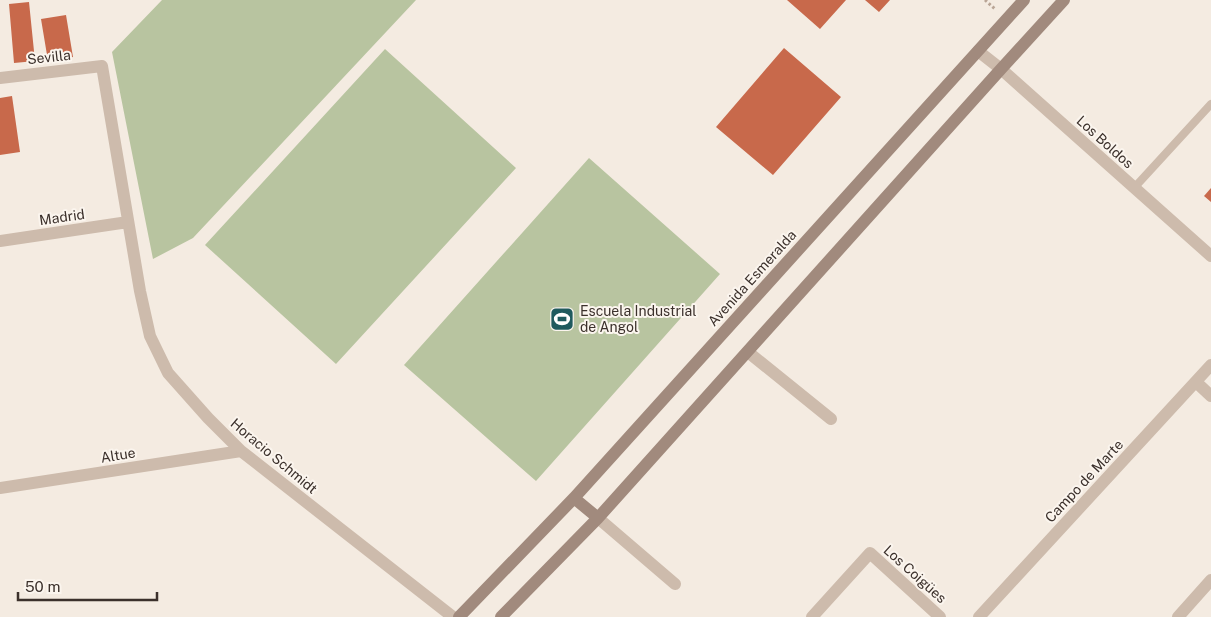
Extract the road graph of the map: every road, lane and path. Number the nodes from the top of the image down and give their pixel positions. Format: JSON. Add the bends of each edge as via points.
{"nodes":[{"id":1,"x":1024,"y":0,"type":"edge"},
{"id":2,"x":1064,"y":0,"type":"edge"},
{"id":3,"x":978,"y":51,"type":"junction"},
{"id":4,"x":102,"y":66,"type":"joint"},
{"id":5,"x":1001,"y":69,"type":"junction"},
{"id":6,"x":0,"y":78,"type":"edge"},
{"id":7,"x":1211,"y":104,"type":"edge"},
{"id":8,"x":1134,"y":188,"type":"junction"},
{"id":9,"x":128,"y":222,"type":"junction"},
{"id":10,"x":0,"y":241,"type":"edge"},
{"id":11,"x":1211,"y":256,"type":"edge"},
{"id":12,"x":748,"y":352,"type":"junction"},
{"id":13,"x":1211,"y":365,"type":"edge"},
{"id":14,"x":1196,"y":382,"type":"junction"},
{"id":15,"x":1211,"y":396,"type":"edge"},
{"id":16,"x":831,"y":419,"type":"dead end"},
{"id":17,"x":240,"y":450,"type":"junction"},
{"id":18,"x":0,"y":488,"type":"edge"},
{"id":19,"x":574,"y":498,"type":"junction"},
{"id":20,"x":598,"y":518,"type":"junction"},
{"id":21,"x":1211,"y":580,"type":"edge"},
{"id":22,"x":675,"y":584,"type":"dead end"},
{"id":23,"x":453,"y":617,"type":"edge"},
{"id":24,"x":460,"y":617,"type":"edge"},
{"id":25,"x":501,"y":617,"type":"edge"},
{"id":26,"x":812,"y":617,"type":"edge"},
{"id":27,"x":940,"y":617,"type":"edge"},
{"id":28,"x":979,"y":617,"type":"edge"},
{"id":29,"x":1178,"y":617,"type":"edge"}],
"edges":[{"from":1,"to":3,"type":"street","name":"Avenida Esmeralda"},
{"from":2,"to":5,"type":"street"},
{"from":3,"to":5,"type":"street","name":"Los Boldos"},
{"from":3,"to":19,"type":"street","name":"Avenida Esmeralda"},
{"from":4,"to":6,"type":"street","name":"Sevilla"},
{"from":4,"to":9,"type":"street","name":"Horacio Schmidt"},
{"from":5,"to":8,"type":"street","name":"Los Boldos"},
{"from":5,"to":12,"type":"street"},
{"from":7,"to":8,"type":"lane"},
{"from":8,"to":11,"type":"street","name":"Los Boldos"},
{"from":9,"to":10,"type":"street","name":"Madrid"},
{"from":9,"to":17,"type":"street","name":"Horacio Schmidt","via":[[150,336],[168,373]]},
{"from":12,"to":16,"type":"street"},
{"from":12,"to":20,"type":"street"},
{"from":13,"to":14,"type":"street","name":"Campo de Marte"},
{"from":14,"to":15,"type":"street"},
{"from":14,"to":28,"type":"street","name":"Campo de Marte"},
{"from":17,"to":18,"type":"street","name":"Altue"},
{"from":17,"to":23,"type":"street","name":"Horacio Schmidt"},
{"from":19,"to":20,"type":"street"},
{"from":19,"to":24,"type":"street","name":"Avenida Esmeralda"},
{"from":20,"to":22,"type":"street"},
{"from":20,"to":25,"type":"street"},
{"from":21,"to":29,"type":"street"},
{"from":26,"to":27,"type":"street","name":"Los Coigües","via":[[870,553]]}]}
